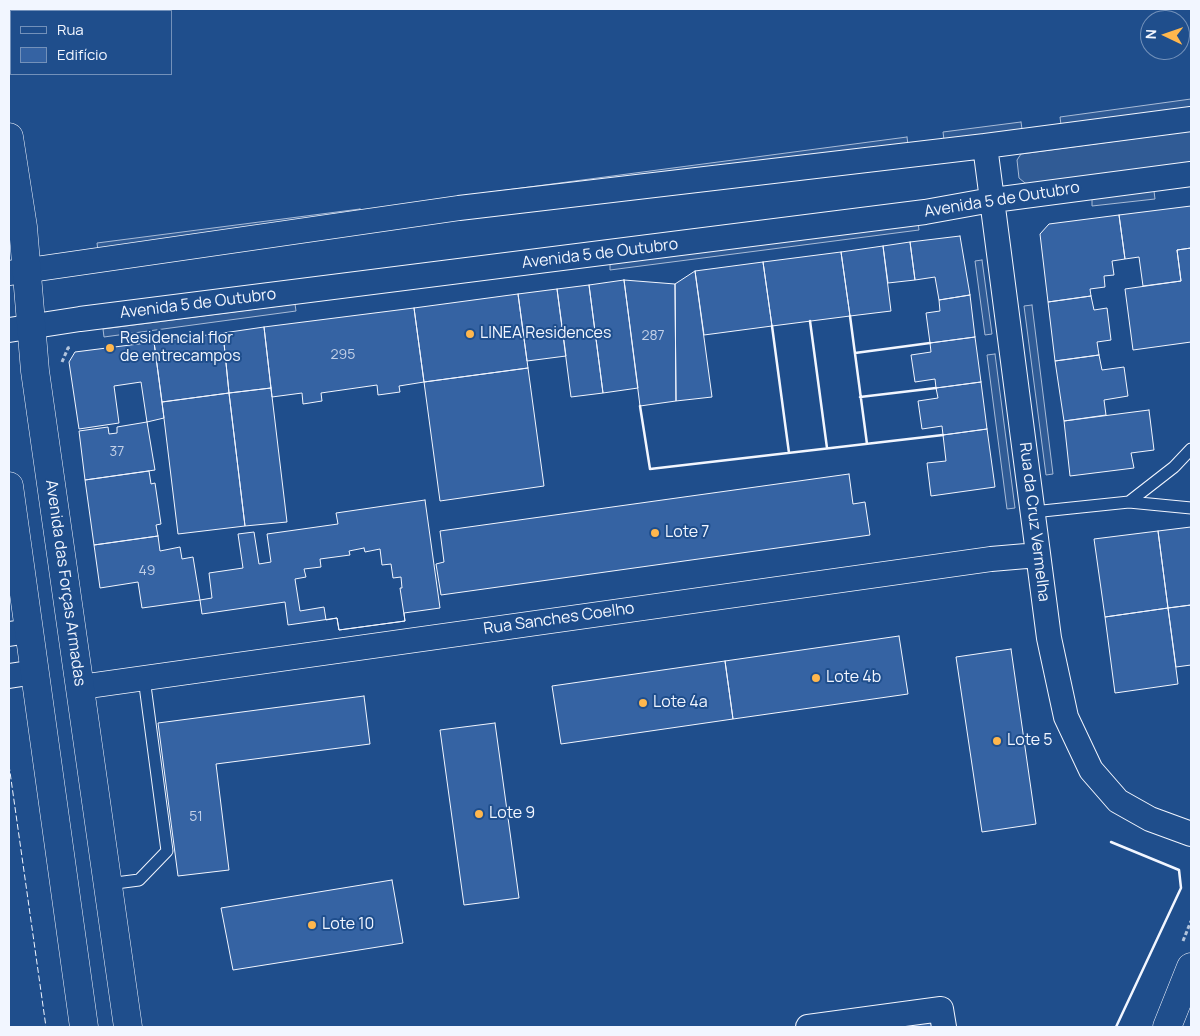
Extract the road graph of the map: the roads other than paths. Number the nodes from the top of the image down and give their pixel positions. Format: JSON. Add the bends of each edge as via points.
{"nodes":[{"id":1,"x":1191,"y":119,"type":"edge"},
{"id":2,"x":9,"y":138,"type":"edge"},
{"id":3,"x":986,"y":146,"type":"junction"},
{"id":4,"x":1191,"y":174,"type":"edge"},
{"id":5,"x":992,"y":200,"type":"junction"},
{"id":6,"x":18,"y":272,"type":"edge"},
{"id":7,"x":20,"y":329,"type":"edge"},
{"id":8,"x":1191,"y":449,"type":"edge"},
{"id":9,"x":9,"y":486,"type":"edge"},
{"id":10,"x":1129,"y":502,"type":"junction"},
{"id":11,"x":1191,"y":508,"type":"edge"},
{"id":12,"x":1033,"y":512,"type":"junction"},
{"id":13,"x":1038,"y":555,"type":"junction"},
{"id":14,"x":19,"y":632,"type":"edge"},
{"id":15,"x":22,"y":674,"type":"edge"},
{"id":16,"x":144,"y":678,"type":"junction"},
{"id":17,"x":80,"y":687,"type":"junction"},
{"id":18,"x":1191,"y":834,"type":"edge"},
{"id":19,"x":107,"y":884,"type":"junction"},
{"id":20,"x":1191,"y":968,"type":"edge"},
{"id":21,"x":942,"y":1018,"type":"edge"},
{"id":22,"x":84,"y":1027,"type":"edge"},
{"id":23,"x":128,"y":1027,"type":"edge"},
{"id":24,"x":808,"y":1027,"type":"edge"},
{"id":25,"x":1167,"y":1027,"type":"edge"}],
"edges":[{"from":1,"to":3,"type":"street"},
{"from":2,"to":6,"type":"main road","name":"Avenida das Forças Armadas","via":[[23,226]]},
{"from":3,"to":5,"type":"street","name":"Rua da Cruz Vermelha"},
{"from":3,"to":6,"type":"street","via":[[459,208]]},
{"from":4,"to":5,"type":"street","name":"Avenida 5 de Outubro"},
{"from":5,"to":7,"type":"street","name":"Avenida 5 de Outubro","via":[[924,212]]},
{"from":5,"to":12,"type":"street","name":"Rua da Cruz Vermelha"},
{"from":6,"to":7,"type":"main road","name":"Avenida das Forças Armadas"},
{"from":7,"to":17,"type":"main road","name":"Avenida das Forças Armadas","via":[[35,371]]},
{"from":8,"to":10,"type":"lane","via":[[1174,467]]},
{"from":9,"to":14,"type":"main road"},
{"from":10,"to":11,"type":"lane"},
{"from":10,"to":12,"type":"lane"},
{"from":12,"to":13,"type":"street","name":"Rua da Cruz Vermelha"},
{"from":13,"to":16,"type":"street","name":"Rua Sanches Coelho"},
{"from":13,"to":18,"type":"street","name":"Rua da Cruz Vermelha","via":[[1051,653],[1066,717],[1091,770],[1118,801],[1150,820]]},
{"from":14,"to":15,"type":"main road"},
{"from":15,"to":22,"type":"main road"},
{"from":16,"to":17,"type":"street","name":"Rua Sanches Coelho"},
{"from":16,"to":19,"type":"lane","via":[[166,851],[139,880]]},
{"from":17,"to":19,"type":"main road","name":"Avenida das Forças Armadas"},
{"from":19,"to":23,"type":"main road","name":"Avenida das Forças Armadas"},
{"from":20,"to":25,"type":"main road"},
{"from":21,"to":24,"type":"street"}]}
